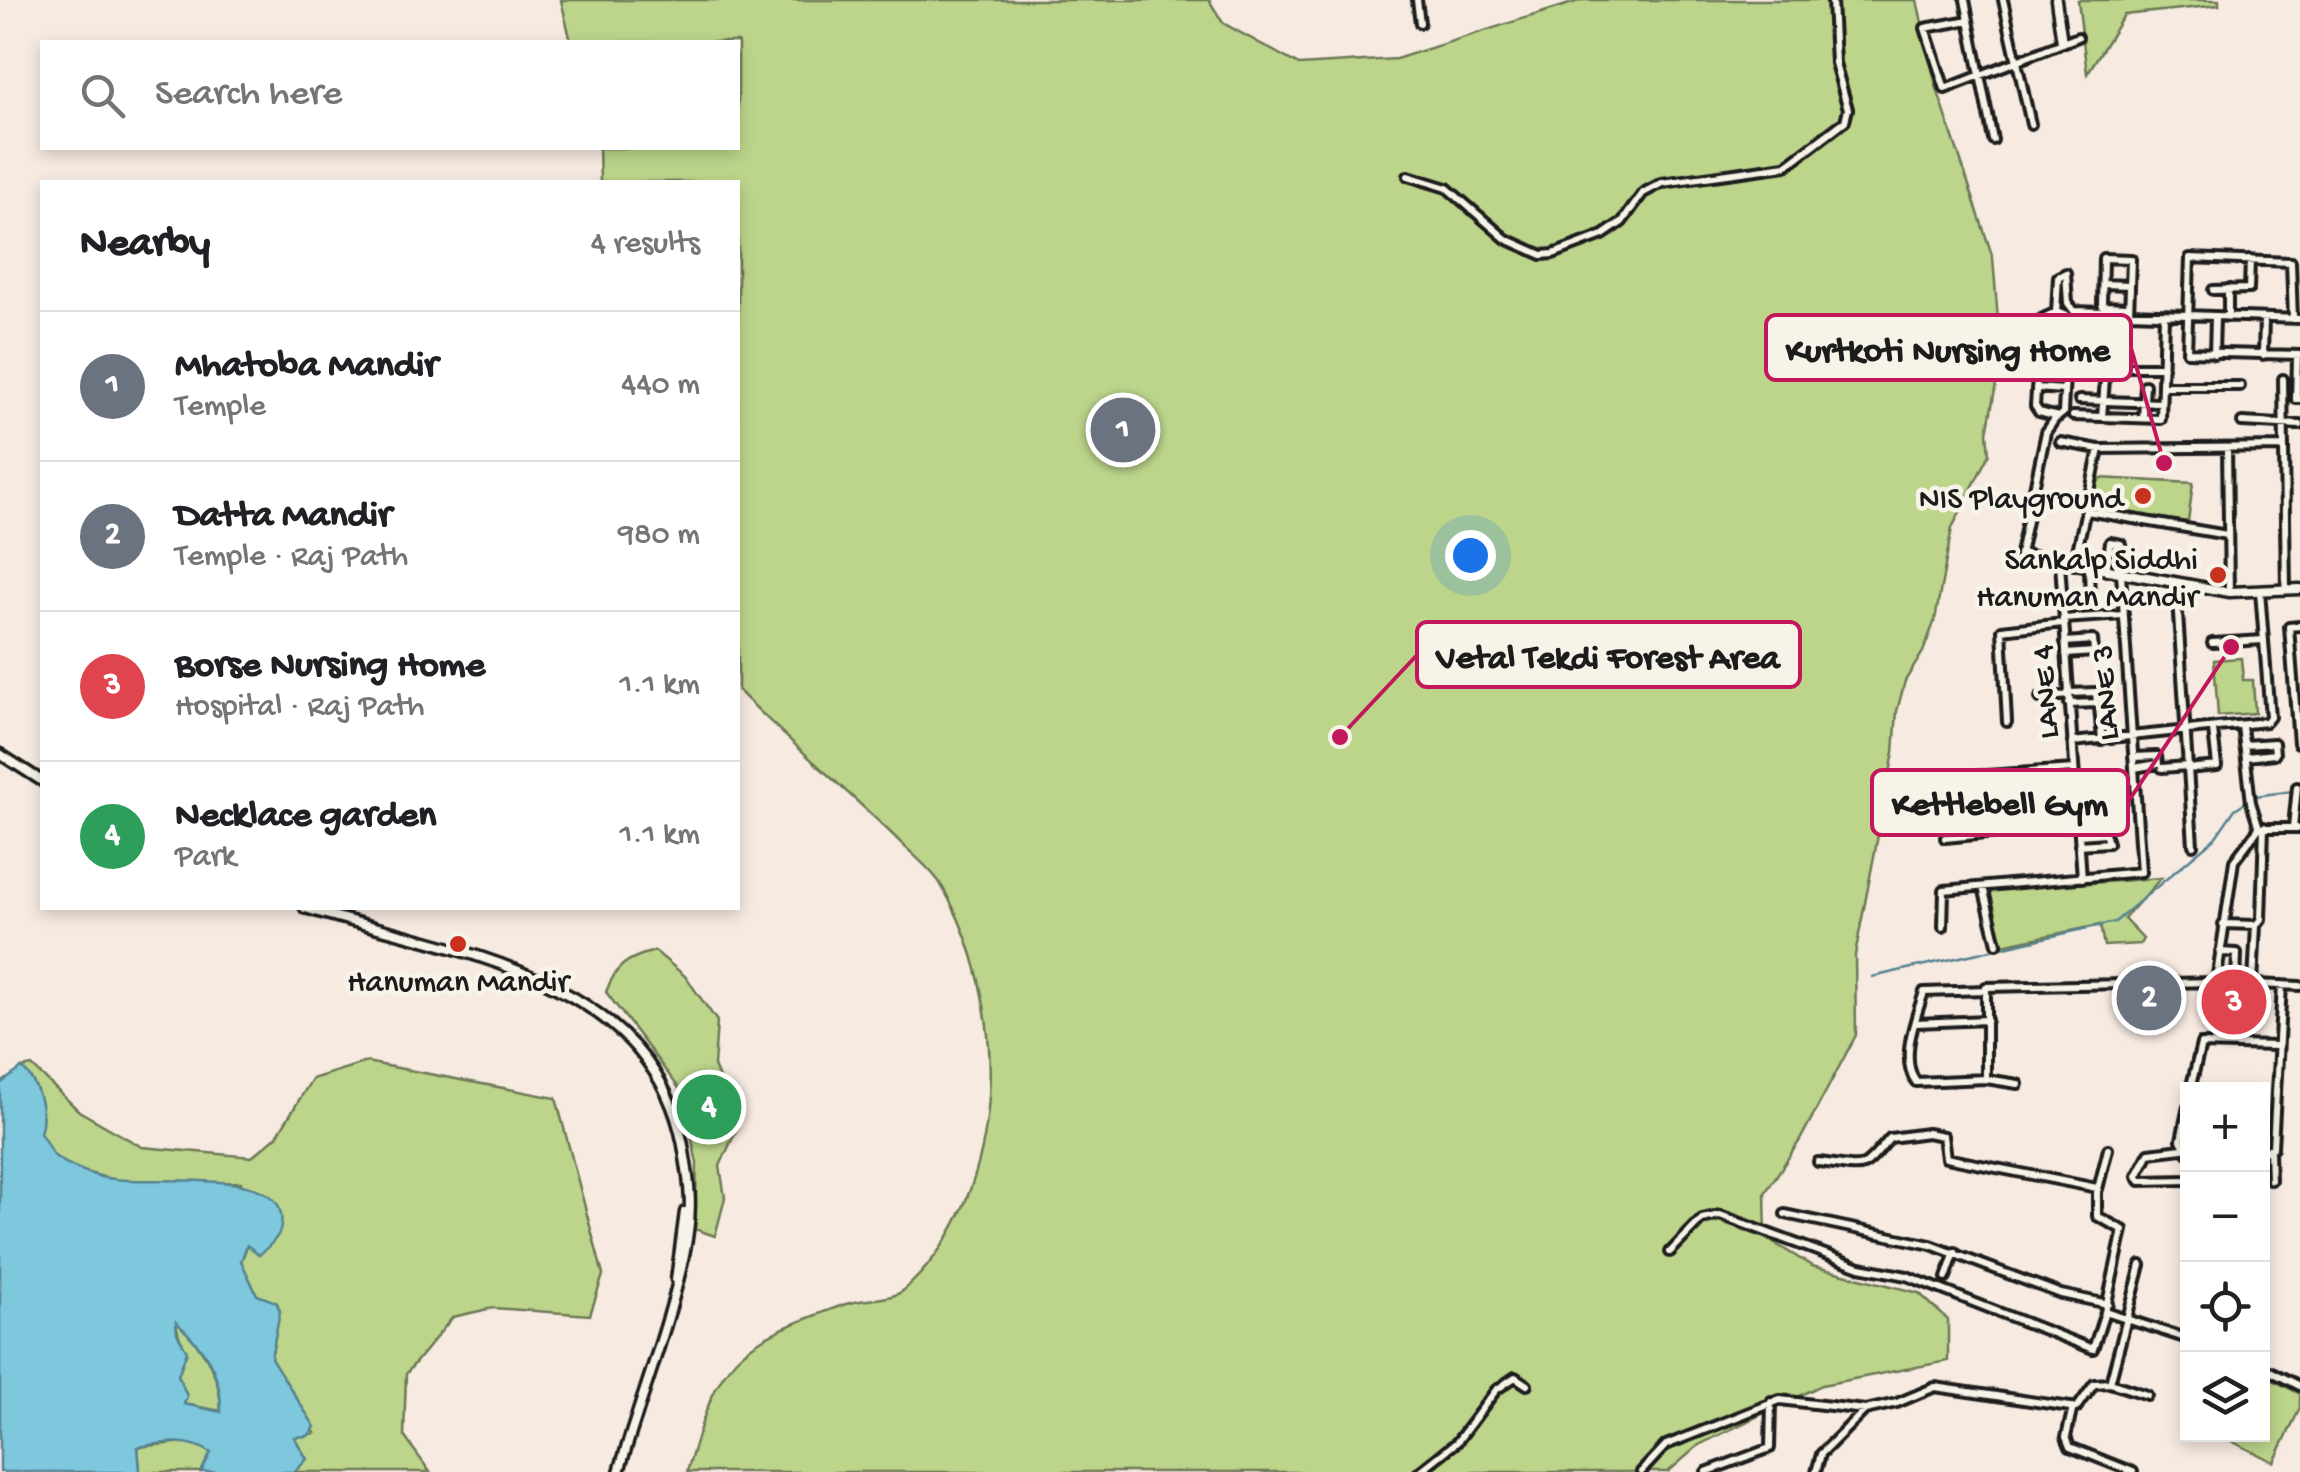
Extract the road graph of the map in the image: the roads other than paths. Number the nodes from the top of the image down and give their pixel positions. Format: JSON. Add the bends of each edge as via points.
{"nodes":[{"id":1,"x":1416,"y":0,"type":"edge"},
{"id":2,"x":1832,"y":0,"type":"edge"},
{"id":3,"x":1965,"y":0,"type":"edge"},
{"id":4,"x":2003,"y":0,"type":"edge"},
{"id":5,"x":2056,"y":0,"type":"edge"},
{"id":6,"x":1969,"y":20,"type":"junction"},
{"id":7,"x":1420,"y":24,"type":"dead end"},
{"id":8,"x":2078,"y":37,"type":"dead end"},
{"id":9,"x":2062,"y":42,"type":"junction"},
{"id":10,"x":2016,"y":58,"type":"junction"},
{"id":11,"x":1980,"y":76,"type":"junction"},
{"id":12,"x":2031,"y":124,"type":"dead end"},
{"id":13,"x":1993,"y":140,"type":"dead end"},
{"id":14,"x":1408,"y":176,"type":"dead end"},
{"id":15,"x":2250,"y":260,"type":"junction"},
{"id":16,"x":2297,"y":266,"type":"edge"},
{"id":17,"x":2103,"y":284,"type":"junction"},
{"id":18,"x":2130,"y":285,"type":"junction"},
{"id":19,"x":2228,"y":289,"type":"junction"},
{"id":20,"x":2213,"y":290,"type":"dead end"},
{"id":21,"x":2129,"y":310,"type":"junction"},
{"id":22,"x":2056,"y":312,"type":"junction"},
{"id":23,"x":2120,"y":314,"type":"junction"},
{"id":24,"x":2164,"y":315,"type":"junction"},
{"id":25,"x":2188,"y":316,"type":"junction"},
{"id":26,"x":2215,"y":316,"type":"junction"},
{"id":27,"x":2228,"y":317,"type":"junction"},
{"id":28,"x":2264,"y":318,"type":"junction"},
{"id":29,"x":2296,"y":319,"type":"edge"},
{"id":30,"x":2163,"y":352,"type":"junction"},
{"id":31,"x":2187,"y":352,"type":"junction"},
{"id":32,"x":2038,"y":354,"type":"junction"},
{"id":33,"x":2214,"y":354,"type":"junction"},
{"id":34,"x":2263,"y":355,"type":"junction"},
{"id":35,"x":2066,"y":356,"type":"junction"},
{"id":36,"x":2298,"y":357,"type":"edge"},
{"id":37,"x":2119,"y":366,"type":"junction"},
{"id":38,"x":2163,"y":367,"type":"junction"},
{"id":39,"x":2283,"y":379,"type":"dead end"},
{"id":40,"x":2145,"y":385,"type":"dead end"},
{"id":41,"x":2162,"y":386,"type":"junction"},
{"id":42,"x":2240,"y":386,"type":"dead end"},
{"id":43,"x":2036,"y":388,"type":"junction"},
{"id":44,"x":2064,"y":390,"type":"junction"},
{"id":45,"x":2300,"y":399,"type":"edge"},
{"id":46,"x":2078,"y":400,"type":"dead end"},
{"id":47,"x":2103,"y":401,"type":"junction"},
{"id":48,"x":2144,"y":403,"type":"junction"},
{"id":49,"x":2162,"y":404,"type":"junction"},
{"id":50,"x":2073,"y":416,"type":"dead end"},
{"id":51,"x":2102,"y":417,"type":"junction"},
{"id":52,"x":2143,"y":419,"type":"junction"},
{"id":53,"x":2055,"y":420,"type":"dead end"},
{"id":54,"x":2242,"y":422,"type":"dead end"},
{"id":55,"x":2283,"y":424,"type":"junction"},
{"id":56,"x":2300,"y":424,"type":"edge"},
{"id":57,"x":2060,"y":442,"type":"dead end"},
{"id":58,"x":2284,"y":447,"type":"junction"},
{"id":59,"x":2227,"y":448,"type":"junction"},
{"id":60,"x":2099,"y":449,"type":"junction"},
{"id":61,"x":2087,"y":511,"type":"junction"},
{"id":62,"x":2228,"y":534,"type":"junction"},
{"id":63,"x":2020,"y":554,"type":"joint"},
{"id":64,"x":2060,"y":563,"type":"junction"},
{"id":65,"x":2074,"y":565,"type":"junction"},
{"id":66,"x":2089,"y":568,"type":"junction"},
{"id":67,"x":2106,"y":570,"type":"junction"},
{"id":68,"x":2119,"y":573,"type":"junction"},
{"id":69,"x":2176,"y":582,"type":"junction"},
{"id":70,"x":2300,"y":589,"type":"edge"},
{"id":71,"x":2286,"y":590,"type":"junction"},
{"id":72,"x":2260,"y":591,"type":"junction"},
{"id":73,"x":2229,"y":592,"type":"junction"},
{"id":74,"x":2090,"y":602,"type":"dead end"},
{"id":75,"x":2123,"y":615,"type":"junction"},
{"id":76,"x":2063,"y":621,"type":"junction"},
{"id":77,"x":2300,"y":626,"type":"edge"},
{"id":78,"x":2264,"y":640,"type":"junction"},
{"id":79,"x":2065,"y":642,"type":"junction"},
{"id":80,"x":2212,"y":643,"type":"dead end"},
{"id":81,"x":2066,"y":654,"type":"junction"},
{"id":82,"x":2297,"y":686,"type":"edge"},
{"id":83,"x":2069,"y":697,"type":"junction"},
{"id":84,"x":2040,"y":698,"type":"dead end"},
{"id":85,"x":2099,"y":707,"type":"dead end"},
{"id":86,"x":2007,"y":722,"type":"dead end"},
{"id":87,"x":2242,"y":726,"type":"junction"},
{"id":88,"x":2213,"y":730,"type":"junction"},
{"id":89,"x":2184,"y":733,"type":"junction"},
{"id":90,"x":2132,"y":737,"type":"junction"},
{"id":91,"x":2102,"y":740,"type":"junction"},
{"id":92,"x":2072,"y":742,"type":"junction"},
{"id":93,"x":2298,"y":743,"type":"edge"},
{"id":94,"x":2244,"y":746,"type":"junction"},
{"id":95,"x":0,"y":754,"type":"edge"},
{"id":96,"x":2135,"y":757,"type":"junction"},
{"id":97,"x":2246,"y":757,"type":"junction"},
{"id":98,"x":2187,"y":767,"type":"junction"},
{"id":99,"x":2136,"y":768,"type":"junction"},
{"id":100,"x":2162,"y":768,"type":"dead end"},
{"id":101,"x":2074,"y":769,"type":"junction"},
{"id":102,"x":1958,"y":777,"type":"dead end"},
{"id":103,"x":40,"y":780,"type":"edge"},
{"id":104,"x":2296,"y":791,"type":"dead end"},
{"id":105,"x":2078,"y":825,"type":"junction"},
{"id":106,"x":2262,"y":827,"type":"junction"},
{"id":107,"x":2297,"y":828,"type":"edge"},
{"id":108,"x":2081,"y":835,"type":"junction"},
{"id":109,"x":1944,"y":838,"type":"dead end"},
{"id":110,"x":2082,"y":845,"type":"junction"},
{"id":111,"x":2193,"y":845,"type":"dead end"},
{"id":112,"x":2082,"y":878,"type":"junction"},
{"id":113,"x":1983,"y":887,"type":"junction"},
{"id":114,"x":312,"y":910,"type":"edge"},
{"id":115,"x":2223,"y":924,"type":"junction"},
{"id":116,"x":2256,"y":925,"type":"junction"},
{"id":117,"x":1943,"y":927,"type":"dead end"},
{"id":118,"x":1998,"y":944,"type":"dead end"},
{"id":119,"x":2220,"y":952,"type":"junction"},
{"id":120,"x":2214,"y":982,"type":"junction"},
{"id":121,"x":2236,"y":983,"type":"junction"},
{"id":122,"x":2253,"y":984,"type":"junction"},
{"id":123,"x":2282,"y":985,"type":"junction"},
{"id":124,"x":2300,"y":986,"type":"edge"},
{"id":125,"x":1986,"y":988,"type":"junction"},
{"id":126,"x":1987,"y":1020,"type":"junction"},
{"id":127,"x":2208,"y":1022,"type":"dead end"},
{"id":128,"x":1916,"y":1023,"type":"junction"},
{"id":129,"x":2276,"y":1046,"type":"junction"},
{"id":130,"x":1986,"y":1079,"type":"junction"},
{"id":131,"x":2192,"y":1082,"type":"edge"},
{"id":132,"x":2018,"y":1084,"type":"dead end"},
{"id":133,"x":2270,"y":1110,"type":"edge"},
{"id":134,"x":2108,"y":1150,"type":"dead end"},
{"id":135,"x":2180,"y":1151,"type":"edge"},
{"id":136,"x":1818,"y":1162,"type":"dead end"},
{"id":137,"x":2270,"y":1172,"type":"edge"},
{"id":138,"x":2180,"y":1180,"type":"edge"},
{"id":139,"x":2271,"y":1180,"type":"dead end"},
{"id":140,"x":2098,"y":1189,"type":"junction"},
{"id":141,"x":1784,"y":1214,"type":"dead end"},
{"id":142,"x":1670,"y":1252,"type":"dead end"},
{"id":143,"x":1955,"y":1252,"type":"junction"},
{"id":144,"x":2140,"y":1265,"type":"dead end"},
{"id":145,"x":1946,"y":1278,"type":"dead end"},
{"id":146,"x":2106,"y":1308,"type":"junction"},
{"id":147,"x":2124,"y":1319,"type":"junction"},
{"id":148,"x":2180,"y":1337,"type":"edge"},
{"id":149,"x":2270,"y":1371,"type":"edge"},
{"id":150,"x":2110,"y":1383,"type":"junction"},
{"id":151,"x":1527,"y":1385,"type":"dead end"},
{"id":152,"x":2300,"y":1386,"type":"edge"},
{"id":153,"x":2147,"y":1394,"type":"dead end"},
{"id":154,"x":1770,"y":1402,"type":"junction"},
{"id":155,"x":2073,"y":1407,"type":"junction"},
{"id":156,"x":1865,"y":1410,"type":"junction"},
{"id":157,"x":619,"y":1472,"type":"edge"},
{"id":158,"x":1419,"y":1472,"type":"edge"},
{"id":159,"x":1642,"y":1472,"type":"edge"},
{"id":160,"x":1706,"y":1472,"type":"edge"},
{"id":161,"x":1816,"y":1472,"type":"edge"},
{"id":162,"x":2133,"y":1472,"type":"edge"}],
"edges":[{"from":1,"to":7,"type":"street"},
{"from":2,"to":14,"type":"street","via":[[1845,121],[1786,166],[1662,182],[1603,235],[1553,254],[1506,239],[1447,188]]},
{"from":3,"to":6,"type":"street"},
{"from":4,"to":10,"type":"street"},
{"from":5,"to":9,"type":"main road"},
{"from":6,"to":11,"type":"street"},
{"from":6,"to":11,"type":"street","via":[[1926,28],[1945,89]]},
{"from":8,"to":9,"type":"street"},
{"from":9,"to":10,"type":"street"},
{"from":10,"to":11,"type":"street"},
{"from":10,"to":12,"type":"street"},
{"from":11,"to":13,"type":"street"},
{"from":15,"to":16,"type":"street"},
{"from":15,"to":19,"type":"street","via":[[2248,289]]},
{"from":15,"to":25,"type":"street","via":[[2190,258]]},
{"from":16,"to":29,"type":"street"},
{"from":17,"to":18,"type":"street"},
{"from":17,"to":18,"type":"street","via":[[2104,258],[2131,259]]},
{"from":17,"to":21,"type":"street","via":[[2102,306]]},
{"from":18,"to":21,"type":"street"},
{"from":19,"to":20,"type":"street"},
{"from":19,"to":27,"type":"street"},
{"from":21,"to":23,"type":"street"},
{"from":21,"to":24,"type":"street"},
{"from":22,"to":23,"type":"street","via":[[2058,276],[2066,273],[2072,310]]},
{"from":22,"to":32,"type":"street","via":[[2041,319]]},
{"from":22,"to":35,"type":"street","via":[[2068,316]]},
{"from":23,"to":37,"type":"street"},
{"from":24,"to":25,"type":"street"},
{"from":24,"to":30,"type":"street"},
{"from":25,"to":26,"type":"street"},
{"from":25,"to":31,"type":"street"},
{"from":26,"to":27,"type":"street"},
{"from":26,"to":33,"type":"street"},
{"from":27,"to":28,"type":"street"},
{"from":28,"to":29,"type":"street"},
{"from":28,"to":34,"type":"street"},
{"from":30,"to":31,"type":"street"},
{"from":30,"to":38,"type":"street"},
{"from":31,"to":33,"type":"street"},
{"from":32,"to":35,"type":"street"},
{"from":32,"to":43,"type":"street"},
{"from":33,"to":34,"type":"street"},
{"from":34,"to":36,"type":"street"},
{"from":35,"to":44,"type":"street"},
{"from":36,"to":45,"type":"street"},
{"from":37,"to":38,"type":"street"},
{"from":37,"to":47,"type":"street","via":[[2106,367]]},
{"from":38,"to":41,"type":"street"},
{"from":39,"to":55,"type":"street"},
{"from":40,"to":48,"type":"street"},
{"from":41,"to":42,"type":"street"},
{"from":41,"to":49,"type":"street"},
{"from":43,"to":44,"type":"street"},
{"from":43,"to":44,"type":"street","via":[[2036,410],[2058,417]]},
{"from":46,"to":47,"type":"street"},
{"from":47,"to":48,"type":"street"},
{"from":47,"to":51,"type":"street"},
{"from":48,"to":49,"type":"street"},
{"from":48,"to":52,"type":"street"},
{"from":49,"to":52,"type":"street","via":[[2161,419]]},
{"from":50,"to":51,"type":"street"},
{"from":51,"to":52,"type":"street"},
{"from":53,"to":63,"type":"street","via":[[2046,432]]},
{"from":54,"to":55,"type":"street"},
{"from":55,"to":56,"type":"street"},
{"from":55,"to":58,"type":"street"},
{"from":57,"to":60,"type":"street"},
{"from":58,"to":59,"type":"street"},
{"from":58,"to":71,"type":"street"},
{"from":59,"to":60,"type":"street"},
{"from":59,"to":62,"type":"street"},
{"from":60,"to":61,"type":"street"},
{"from":61,"to":62,"type":"street"},
{"from":61,"to":65,"type":"street"},
{"from":62,"to":73,"type":"street"},
{"from":63,"to":64,"type":"main road"},
{"from":64,"to":65,"type":"main road"},
{"from":64,"to":76,"type":"street","name":"LANE 4"},
{"from":65,"to":66,"type":"main road"},
{"from":66,"to":67,"type":"main road"},
{"from":66,"to":74,"type":"street"},
{"from":67,"to":68,"type":"main road"},
{"from":67,"to":68,"type":"street","name":"LANE 3","via":[[2110,542],[2121,544]]},
{"from":68,"to":69,"type":"main road"},
{"from":68,"to":75,"type":"street","name":"LANE 3"},
{"from":69,"to":73,"type":"main road"},
{"from":69,"to":89,"type":"street"},
{"from":70,"to":71,"type":"main road"},
{"from":71,"to":72,"type":"main road"},
{"from":72,"to":73,"type":"main road"},
{"from":72,"to":78,"type":"street"},
{"from":75,"to":76,"type":"street"},
{"from":75,"to":90,"type":"street","name":"LANE 3"},
{"from":76,"to":79,"type":"street","name":"LANE 4"},
{"from":76,"to":86,"type":"street","via":[[2002,630]]},
{"from":77,"to":82,"type":"street","via":[[2289,627]]},
{"from":78,"to":80,"type":"street"},
{"from":78,"to":87,"type":"street","via":[[2270,717]]},
{"from":79,"to":81,"type":"street","name":"LANE 4"},
{"from":79,"to":81,"type":"street","via":[[2093,640],[2094,652]]},
{"from":81,"to":83,"type":"street","name":"LANE 4"},
{"from":82,"to":93,"type":"street"},
{"from":83,"to":84,"type":"street"},
{"from":83,"to":92,"type":"street","name":"LANE 4"},
{"from":85,"to":91,"type":"street"},
{"from":87,"to":88,"type":"street"},
{"from":87,"to":94,"type":"street"},
{"from":88,"to":89,"type":"street"},
{"from":88,"to":98,"type":"street","via":[[2217,766]]},
{"from":89,"to":90,"type":"street"},
{"from":89,"to":98,"type":"street"},
{"from":90,"to":91,"type":"street"},
{"from":90,"to":96,"type":"street","name":"LANE 3"},
{"from":91,"to":92,"type":"street"},
{"from":92,"to":101,"type":"street","name":"LANE 4"},
{"from":94,"to":97,"type":"street"},
{"from":94,"to":97,"type":"street","via":[[2274,743],[2275,754]]},
{"from":95,"to":103,"type":"main road"},
{"from":96,"to":99,"type":"street","name":"LANE 3"},
{"from":96,"to":99,"type":"street","via":[[2156,756],[2158,764]]},
{"from":97,"to":106,"type":"street"},
{"from":98,"to":100,"type":"street"},
{"from":98,"to":111,"type":"street"},
{"from":99,"to":112,"type":"street","name":"LANE 3","via":[[2141,872]]},
{"from":101,"to":102,"type":"street"},
{"from":101,"to":105,"type":"street","name":"LANE 4"},
{"from":104,"to":107,"type":"street"},
{"from":105,"to":108,"type":"street","name":"LANE 4"},
{"from":105,"to":109,"type":"street"},
{"from":106,"to":107,"type":"street"},
{"from":106,"to":115,"type":"street","via":[[2234,861]]},
{"from":106,"to":116,"type":"street"},
{"from":108,"to":110,"type":"street","name":"LANE 4"},
{"from":108,"to":110,"type":"street","via":[[2105,833],[2108,843]]},
{"from":110,"to":112,"type":"street","name":"LANE 4"},
{"from":112,"to":113,"type":"street","name":"LANE 3"},
{"from":113,"to":117,"type":"street","name":"LANE 3","via":[[1942,892]]},
{"from":113,"to":118,"type":"street"},
{"from":114,"to":157,"type":"main road","via":[[532,975],[582,999],[614,1022],[671,1102],[689,1183],[676,1280]]},
{"from":115,"to":116,"type":"street"},
{"from":115,"to":119,"type":"street"},
{"from":116,"to":122,"type":"street"},
{"from":119,"to":120,"type":"street"},
{"from":119,"to":121,"type":"street","via":[[2237,953]]},
{"from":120,"to":121,"type":"street"},
{"from":120,"to":125,"type":"street"},
{"from":120,"to":127,"type":"street"},
{"from":121,"to":122,"type":"street"},
{"from":122,"to":123,"type":"street"},
{"from":123,"to":124,"type":"street"},
{"from":123,"to":129,"type":"street"},
{"from":125,"to":126,"type":"street"},
{"from":125,"to":128,"type":"street","via":[[1924,992]]},
{"from":126,"to":128,"type":"street"},
{"from":126,"to":130,"type":"street"},
{"from":128,"to":130,"type":"street","via":[[1908,1060],[1916,1082]]},
{"from":129,"to":131,"type":"street","via":[[2201,1044]]},
{"from":129,"to":133,"type":"street"},
{"from":130,"to":132,"type":"street"},
{"from":134,"to":140,"type":"street"},
{"from":135,"to":138,"type":"street","via":[[2149,1153],[2136,1176]]},
{"from":136,"to":140,"type":"street","via":[[1863,1166],[1890,1138],[1928,1133],[1943,1136],[1946,1158]]},
{"from":137,"to":139,"type":"street"},
{"from":140,"to":146,"type":"street","via":[[2097,1216],[2123,1230]]},
{"from":141,"to":143,"type":"street"},
{"from":142,"to":146,"type":"street","via":[[1702,1218],[1720,1215],[1928,1283],[2093,1349]]},
{"from":143,"to":145,"type":"street"},
{"from":143,"to":146,"type":"street"},
{"from":144,"to":147,"type":"street"},
{"from":146,"to":147,"type":"street"},
{"from":147,"to":148,"type":"street"},
{"from":147,"to":150,"type":"street"},
{"from":149,"to":152,"type":"street"},
{"from":150,"to":153,"type":"street"},
{"from":150,"to":155,"type":"street","via":[[2094,1384]]},
{"from":151,"to":158,"type":"street","via":[[1515,1377],[1505,1381],[1467,1432]]},
{"from":154,"to":156,"type":"street"},
{"from":154,"to":159,"type":"street","via":[[1666,1445]]},
{"from":154,"to":160,"type":"street","via":[[1770,1448]]},
{"from":155,"to":156,"type":"street","via":[[1928,1387]]},
{"from":155,"to":162,"type":"street","via":[[2070,1447]]},
{"from":156,"to":161,"type":"street","via":[[1821,1454]]}]}
